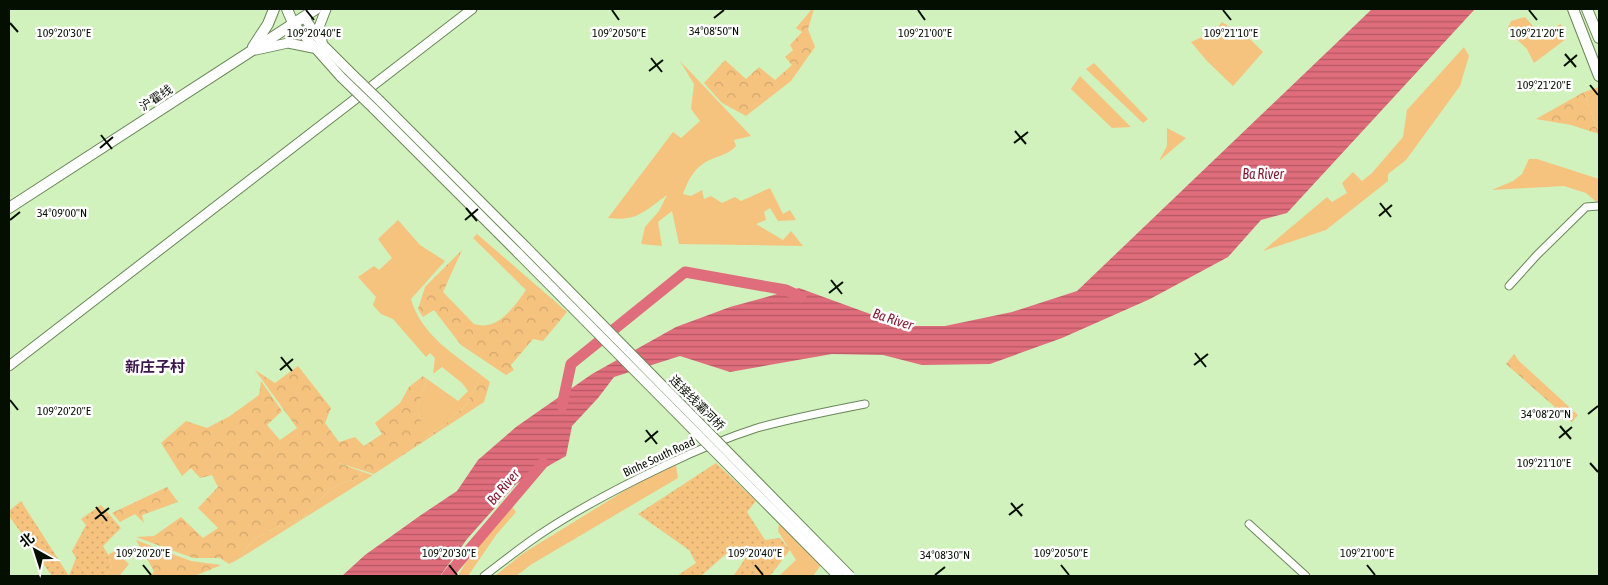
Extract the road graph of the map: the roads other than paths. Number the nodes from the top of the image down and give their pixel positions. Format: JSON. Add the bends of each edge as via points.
{"nodes":[{"id":1,"x":274,"y":9,"type":"edge"},
{"id":2,"x":287,"y":9,"type":"edge"},
{"id":3,"x":316,"y":9,"type":"edge"},
{"id":4,"x":326,"y":9,"type":"edge"},
{"id":5,"x":472,"y":9,"type":"edge"},
{"id":6,"x":1573,"y":9,"type":"edge"},
{"id":7,"x":1588,"y":9,"type":"edge"},
{"id":8,"x":303,"y":13,"type":"edge"},
{"id":9,"x":293,"y":23,"type":"junction"},
{"id":10,"x":1599,"y":38,"type":"edge"},
{"id":11,"x":322,"y":43,"type":"junction"},
{"id":12,"x":314,"y":48,"type":"junction"},
{"id":13,"x":251,"y":51,"type":"junction"},
{"id":14,"x":1599,"y":76,"type":"edge"},
{"id":15,"x":1599,"y":206,"type":"edge"},
{"id":16,"x":9,"y":208,"type":"edge"},
{"id":17,"x":1509,"y":286,"type":"dead end"},
{"id":18,"x":9,"y":366,"type":"edge"},
{"id":19,"x":865,"y":404,"type":"dead end"},
{"id":20,"x":1250,"y":524,"type":"dead end"},
{"id":21,"x":484,"y":576,"type":"edge"},
{"id":22,"x":838,"y":576,"type":"edge"},
{"id":23,"x":850,"y":576,"type":"edge"},
{"id":24,"x":1306,"y":576,"type":"edge"}],
"edges":[{"from":1,"to":13,"type":"highway"},
{"from":2,"to":9,"type":"highway"},
{"from":3,"to":8,"type":"highway","name":"沪霍线"},
{"from":4,"to":11,"type":"main road","via":[[319,27]]},
{"from":5,"to":18,"type":"main road"},
{"from":6,"to":14,"type":"highway"},
{"from":7,"to":10,"type":"highway"},
{"from":8,"to":9,"type":"highway","name":"沪霍线"},
{"from":8,"to":11,"type":"main road","name":"连接线灞河桥"},
{"from":9,"to":12,"type":"main road","name":"连接线灞河桥"},
{"from":9,"to":13,"type":"highway","name":"沪霍线"},
{"from":11,"to":23,"type":"main road","name":"连接线灞河桥","bridge":true},
{"from":12,"to":13,"type":"main road","via":[[288,43]]},
{"from":12,"to":22,"type":"main road","name":"连接线灞河桥","bridge":true},
{"from":13,"to":16,"type":"highway","name":"沪霍线"},
{"from":15,"to":17,"type":"street","via":[[1586,207]]},
{"from":19,"to":21,"type":"street","name":"Binhe South Road","via":[[757,428],[681,458],[567,517]]},
{"from":20,"to":24,"type":"street"}]}
